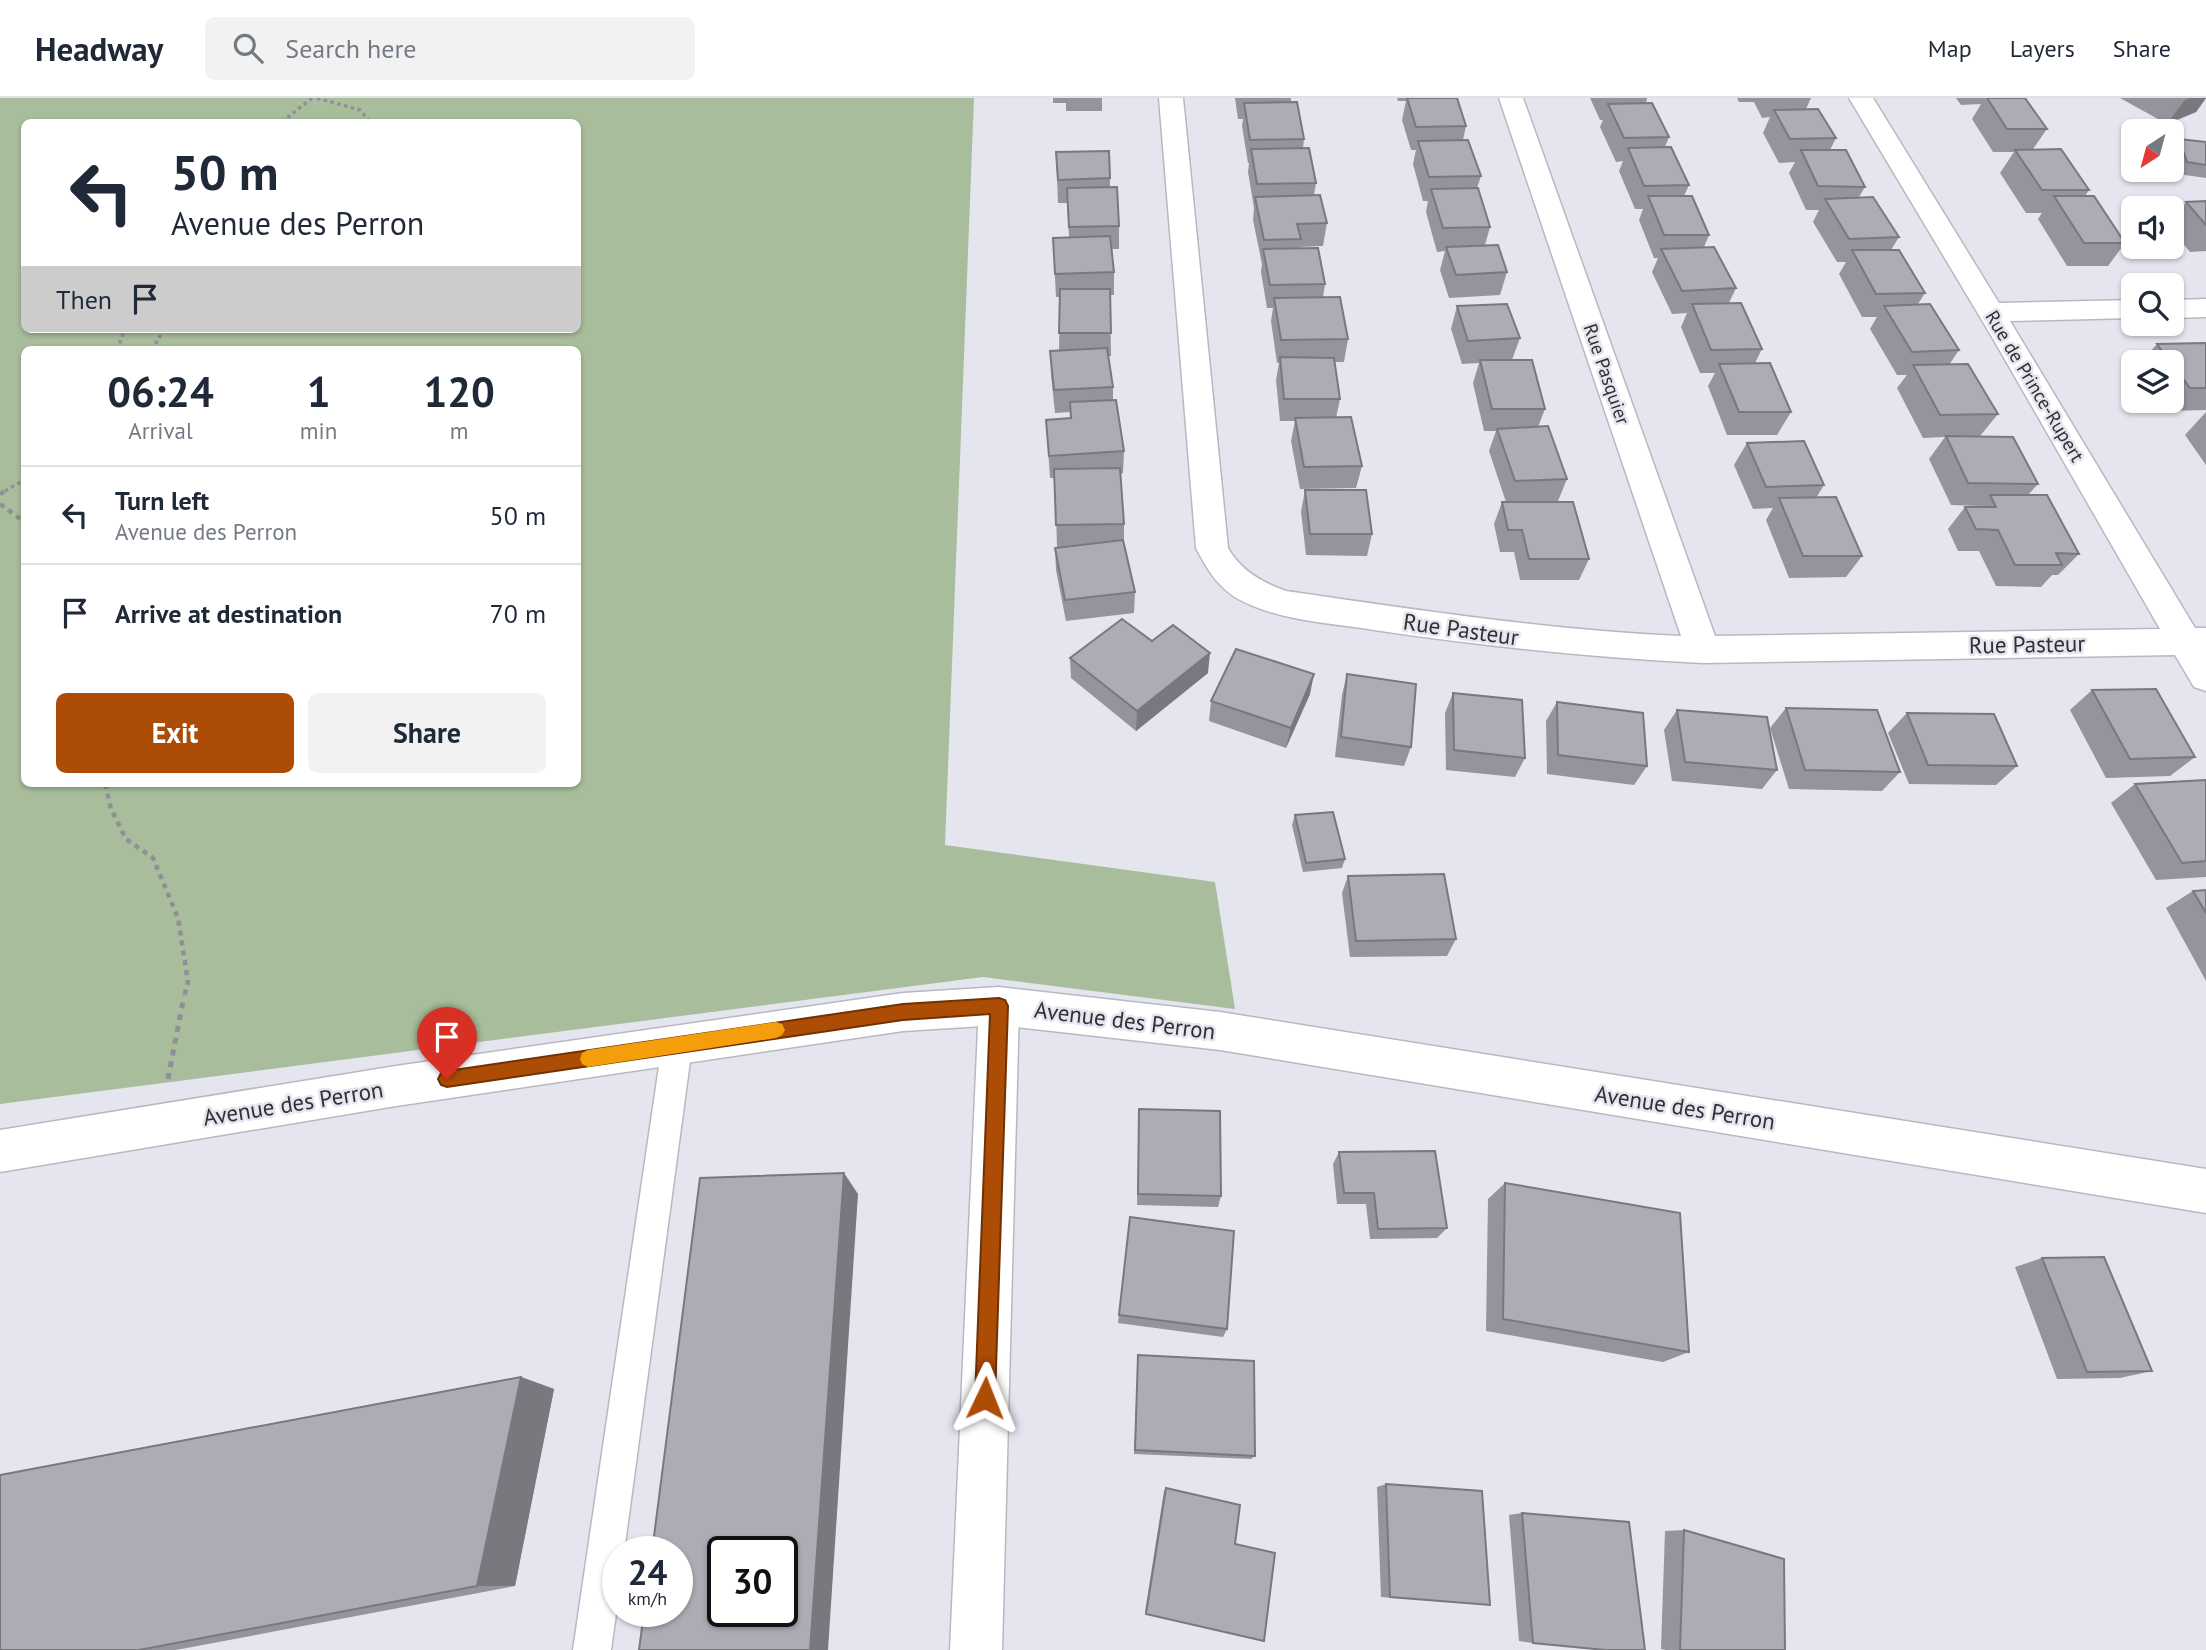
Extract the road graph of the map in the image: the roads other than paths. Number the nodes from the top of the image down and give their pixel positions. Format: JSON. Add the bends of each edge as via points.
{"nodes":[{"id":1,"x":1171,"y":98,"type":"edge"},
{"id":2,"x":1511,"y":98,"type":"edge"},
{"id":3,"x":1861,"y":98,"type":"edge"},
{"id":4,"x":2206,"y":308,"type":"edge"},
{"id":5,"x":2121,"y":309,"type":"edge"},
{"id":6,"x":2184,"y":309,"type":"edge"},
{"id":7,"x":1991,"y":312,"type":"junction"},
{"id":8,"x":2196,"y":641,"type":"edge"},
{"id":9,"x":1703,"y":650,"type":"junction"},
{"id":10,"x":2206,"y":677,"type":"edge"},
{"id":11,"x":999,"y":1006,"type":"junction"},
{"id":12,"x":677,"y":1046,"type":"junction"},
{"id":13,"x":0,"y":1151,"type":"edge"},
{"id":14,"x":2206,"y":1191,"type":"edge"},
{"id":15,"x":592,"y":1650,"type":"edge"},
{"id":16,"x":975,"y":1650,"type":"edge"}],
"edges":[{"from":1,"to":9,"type":"street","name":"Rue Pasteur","via":[[1212,548],[1220,567],[1259,596],[1286,604],[1528,638]]},
{"from":2,"to":9,"type":"street","name":"Rue Pasquier"},
{"from":3,"to":7,"type":"street","name":"Rue de Prince-Rupert"},
{"from":4,"to":6,"type":"street"},
{"from":5,"to":7,"type":"street"},
{"from":7,"to":8,"type":"street","name":"Rue de Prince-Rupert"},
{"from":8,"to":9,"type":"street","name":"Rue Pasteur"},
{"from":8,"to":10,"type":"street","name":"Rue de Prince-Rupert"},
{"from":11,"to":12,"type":"street","name":"Avenue des Perron","via":[[903,1012]]},
{"from":11,"to":14,"type":"street","name":"Avenue des Perron","via":[[1220,1031]]},
{"from":11,"to":16,"type":"street"},
{"from":12,"to":13,"type":"street","name":"Avenue des Perron","via":[[396,1086]]},
{"from":12,"to":15,"type":"lane"}]}
